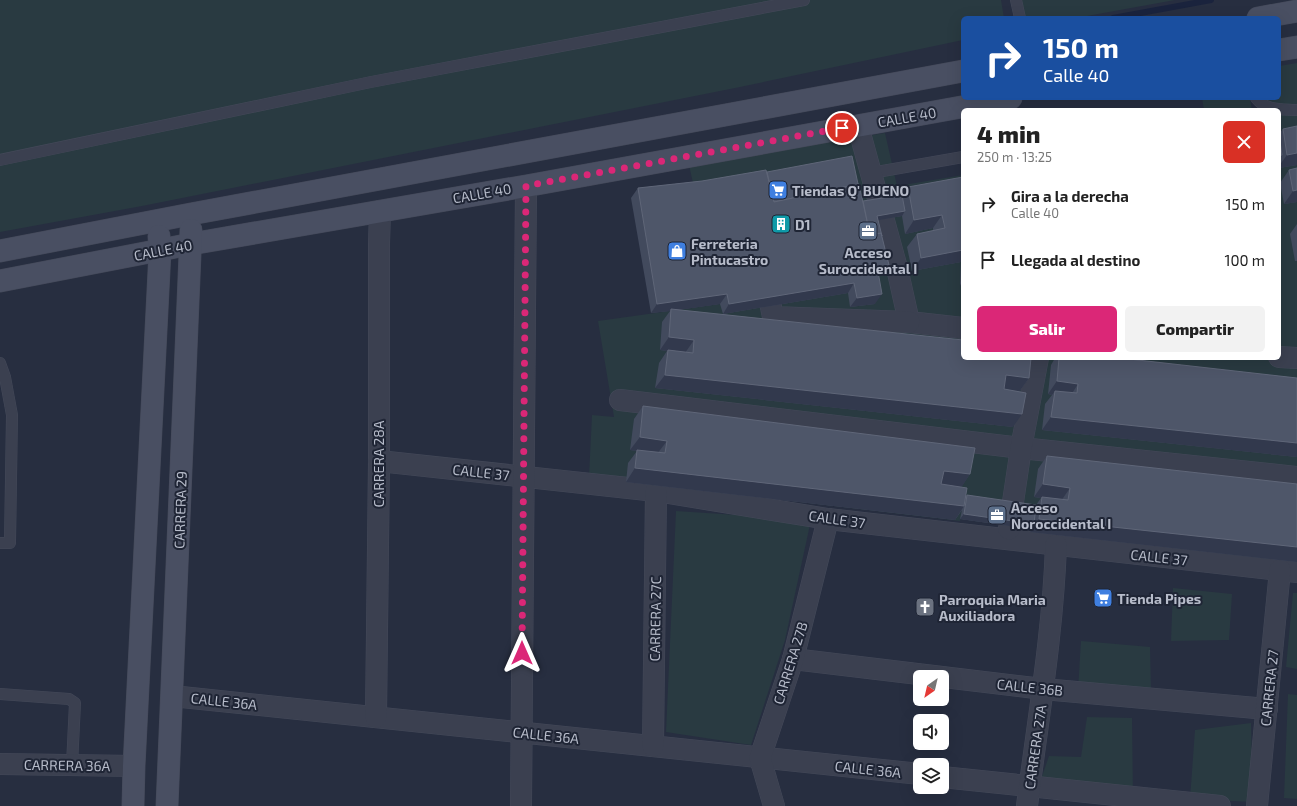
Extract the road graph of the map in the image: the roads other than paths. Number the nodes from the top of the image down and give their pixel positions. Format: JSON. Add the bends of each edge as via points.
{"nodes":[{"id":1,"x":804,"y":0,"type":"edge"},
{"id":2,"x":1016,"y":0,"type":"edge"},
{"id":3,"x":1297,"y":11,"type":"edge"},
{"id":4,"x":1020,"y":16,"type":"edge"},
{"id":5,"x":1269,"y":16,"type":"edge"},
{"id":6,"x":1297,"y":47,"type":"edge"},
{"id":7,"x":1281,"y":50,"type":"edge"},
{"id":8,"x":961,"y":70,"type":"edge"},
{"id":9,"x":1000,"y":100,"type":"edge"},
{"id":10,"x":1257,"y":100,"type":"edge"},
{"id":11,"x":1268,"y":108,"type":"edge"},
{"id":12,"x":1281,"y":109,"type":"edge"},
{"id":13,"x":1297,"y":110,"type":"edge"},
{"id":14,"x":858,"y":126,"type":"junction"},
{"id":15,"x":961,"y":157,"type":"edge"},
{"id":16,"x":0,"y":160,"type":"edge"},
{"id":17,"x":871,"y":173,"type":"junction"},
{"id":18,"x":526,"y":186,"type":"junction"},
{"id":19,"x":380,"y":210,"type":"junction"},
{"id":20,"x":191,"y":214,"type":"junction"},
{"id":21,"x":159,"y":221,"type":"junction"},
{"id":22,"x":191,"y":244,"type":"junction"},
{"id":23,"x":0,"y":251,"type":"edge"},
{"id":24,"x":160,"y":251,"type":"junction"},
{"id":25,"x":761,"y":260,"type":"edge"},
{"id":26,"x":0,"y":281,"type":"edge"},
{"id":27,"x":909,"y":322,"type":"junction"},
{"id":28,"x":961,"y":328,"type":"edge"},
{"id":29,"x":1281,"y":357,"type":"edge"},
{"id":30,"x":1297,"y":358,"type":"edge"},
{"id":31,"x":1038,"y":360,"type":"edge"},
{"id":32,"x":0,"y":363,"type":"edge"},
{"id":33,"x":620,"y":400,"type":"dead end"},
{"id":34,"x":1021,"y":448,"type":"junction"},
{"id":35,"x":379,"y":461,"type":"junction"},
{"id":36,"x":523,"y":477,"type":"junction"},
{"id":37,"x":1297,"y":477,"type":"edge"},
{"id":38,"x":656,"y":491,"type":"junction"},
{"id":39,"x":828,"y":519,"type":"junction"},
{"id":40,"x":1007,"y":539,"type":"junction"},
{"id":41,"x":0,"y":543,"type":"edge"},
{"id":42,"x":1056,"y":545,"type":"junction"},
{"id":43,"x":1289,"y":571,"type":"edge"},
{"id":44,"x":794,"y":659,"type":"junction"},
{"id":45,"x":1043,"y":689,"type":"junction"},
{"id":46,"x":0,"y":694,"type":"edge"},
{"id":47,"x":172,"y":696,"type":"junction"},
{"id":48,"x":1267,"y":709,"type":"junction"},
{"id":49,"x":376,"y":717,"type":"junction"},
{"id":50,"x":521,"y":733,"type":"junction"},
{"id":51,"x":653,"y":746,"type":"junction"},
{"id":52,"x":760,"y":758,"type":"junction"},
{"id":53,"x":0,"y":764,"type":"edge"},
{"id":54,"x":72,"y":765,"type":"junction"},
{"id":55,"x":134,"y":766,"type":"junction"},
{"id":56,"x":913,"y":773,"type":"edge"},
{"id":57,"x":949,"y":779,"type":"edge"},
{"id":58,"x":1028,"y":796,"type":"edge"},
{"id":59,"x":133,"y":806,"type":"edge"},
{"id":60,"x":167,"y":806,"type":"edge"},
{"id":61,"x":520,"y":806,"type":"edge"},
{"id":62,"x":774,"y":806,"type":"edge"},
{"id":63,"x":1220,"y":806,"type":"edge"},
{"id":64,"x":1258,"y":806,"type":"edge"}],
"edges":[{"from":1,"to":16,"type":"lane","via":[[371,82]]},
{"from":2,"to":4,"type":"lane"},
{"from":3,"to":5,"type":"main road"},
{"from":6,"to":7,"type":"main road"},
{"from":8,"to":20,"type":"main road"},
{"from":9,"to":14,"type":"main road","name":"CALLE 40"},
{"from":10,"to":11,"type":"lane"},
{"from":12,"to":13,"type":"lane"},
{"from":14,"to":17,"type":"street"},
{"from":14,"to":18,"type":"main road","name":"CALLE 40"},
{"from":15,"to":17,"type":"lane"},
{"from":17,"to":27,"type":"street"},
{"from":18,"to":19,"type":"main road","name":"CALLE 40"},
{"from":18,"to":36,"type":"street"},
{"from":19,"to":22,"type":"main road","name":"CALLE 40"},
{"from":19,"to":35,"type":"street","name":"CARRERA 28A"},
{"from":20,"to":21,"type":"main road"},
{"from":20,"to":22,"type":"main road","name":"CARRERA 29"},
{"from":21,"to":23,"type":"main road"},
{"from":21,"to":24,"type":"main road"},
{"from":22,"to":24,"type":"main road","name":"CALLE 40"},
{"from":22,"to":47,"type":"main road","name":"CARRERA 29"},
{"from":24,"to":26,"type":"main road","name":"CALLE 40"},
{"from":24,"to":55,"type":"main road"},
{"from":25,"to":27,"type":"street","via":[[773,318]]},
{"from":27,"to":28,"type":"street"},
{"from":29,"to":30,"type":"street"},
{"from":31,"to":34,"type":"street"},
{"from":32,"to":41,"type":"lane","via":[[12,415],[10,543]]},
{"from":33,"to":34,"type":"street"},
{"from":34,"to":37,"type":"street"},
{"from":34,"to":40,"type":"street"},
{"from":35,"to":36,"type":"street","name":"CALLE 37"},
{"from":35,"to":49,"type":"street","name":"CARRERA 28A"},
{"from":36,"to":38,"type":"street","name":"CALLE 37"},
{"from":36,"to":50,"type":"street"},
{"from":38,"to":39,"type":"street","name":"CALLE 37"},
{"from":38,"to":51,"type":"street","name":"CARRERA 27C"},
{"from":39,"to":40,"type":"street","name":"CALLE 37"},
{"from":39,"to":44,"type":"street","name":"CARRERA 27B"},
{"from":40,"to":42,"type":"street","name":"CALLE 37"},
{"from":42,"to":43,"type":"street","name":"CALLE 37"},
{"from":42,"to":45,"type":"street","name":"CARRERA 27A"},
{"from":43,"to":48,"type":"street","name":"CARRERA 27"},
{"from":44,"to":45,"type":"street","name":"CALLE 36B"},
{"from":44,"to":52,"type":"street","name":"CARRERA 27B"},
{"from":45,"to":48,"type":"street","name":"CALLE 36B"},
{"from":45,"to":58,"type":"street","name":"CARRERA 27A"},
{"from":46,"to":54,"type":"lane","via":[[69,699],[75,703]]},
{"from":47,"to":49,"type":"street","name":"CALLE 36A"},
{"from":47,"to":60,"type":"main road","name":"CARRERA 29"},
{"from":48,"to":64,"type":"street","name":"CARRERA 27"},
{"from":49,"to":50,"type":"street","name":"CALLE 36A"},
{"from":50,"to":51,"type":"street","name":"CALLE 36A"},
{"from":50,"to":61,"type":"street"},
{"from":51,"to":52,"type":"street","name":"CALLE 36A"},
{"from":52,"to":56,"type":"street","name":"CALLE 36A"},
{"from":52,"to":62,"type":"street"},
{"from":53,"to":54,"type":"street","name":"CARRERA 36A"},
{"from":54,"to":55,"type":"street","name":"CARRERA 36A"},
{"from":55,"to":59,"type":"main road"},
{"from":57,"to":58,"type":"street"},
{"from":58,"to":63,"type":"street"}]}
